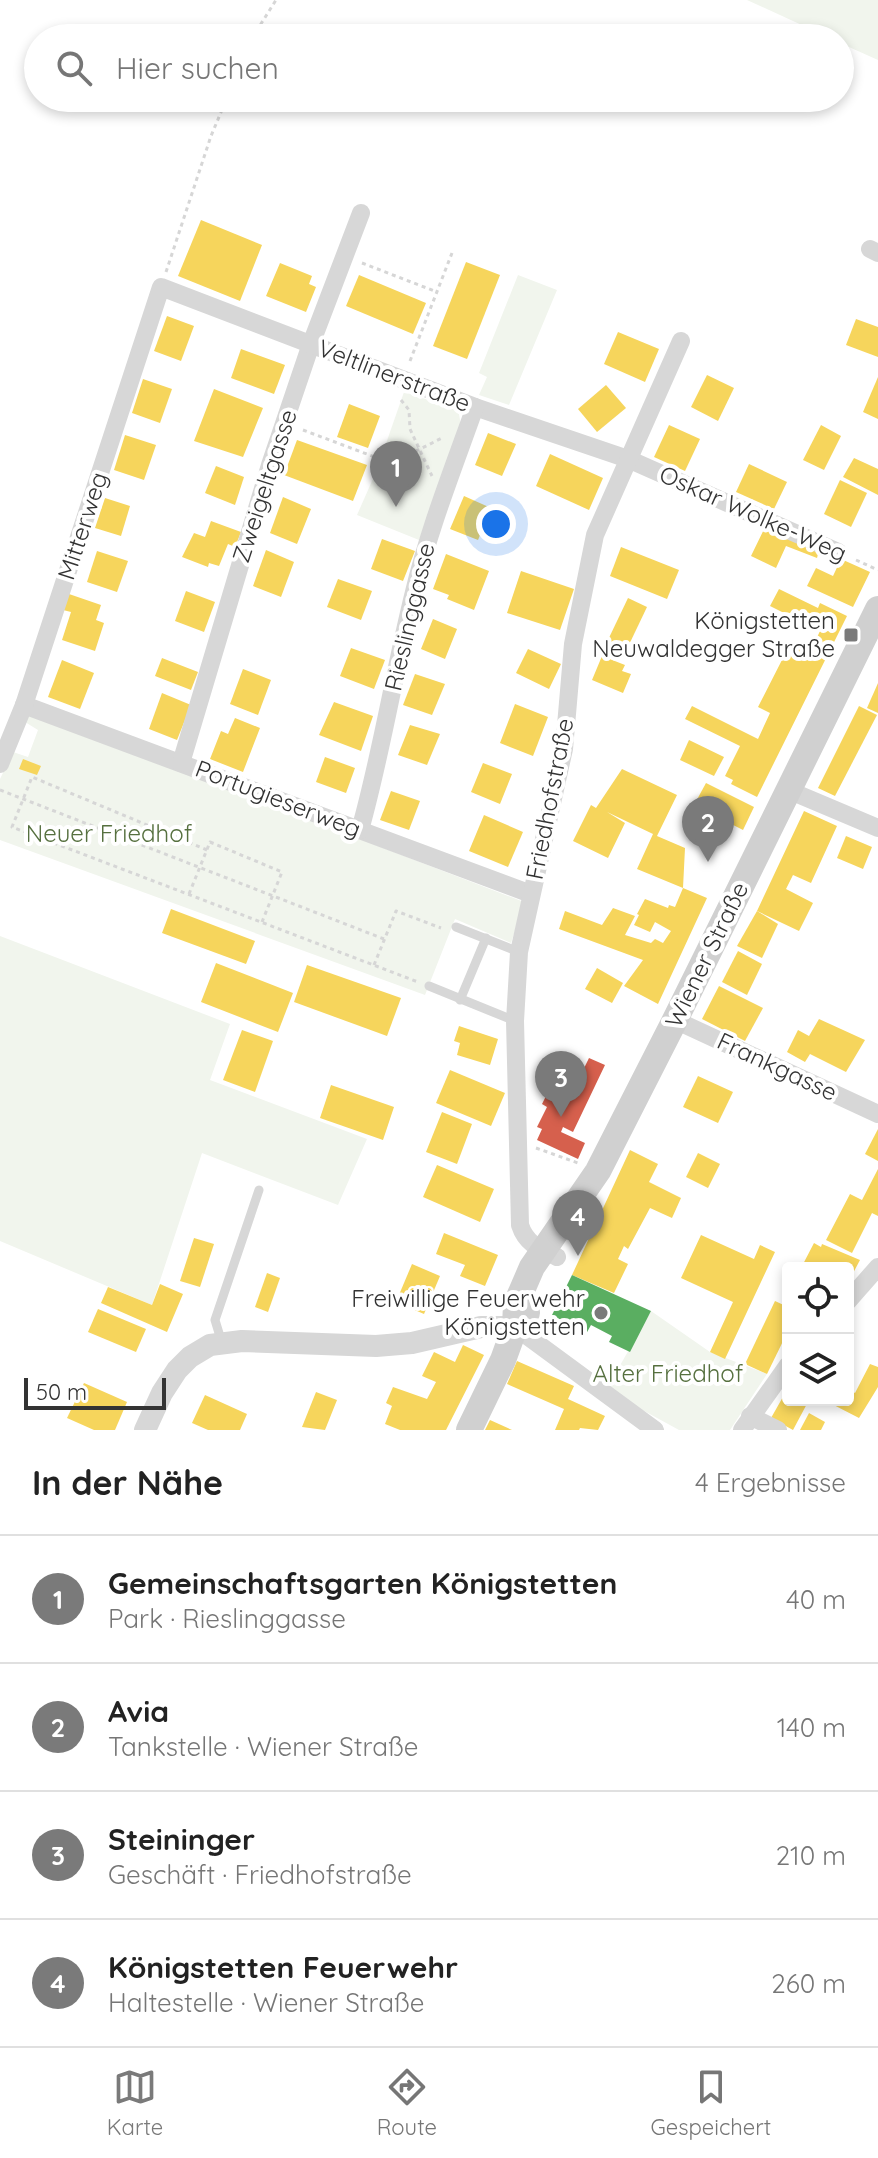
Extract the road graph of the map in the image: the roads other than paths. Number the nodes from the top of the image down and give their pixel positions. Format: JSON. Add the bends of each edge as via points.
{"nodes":[{"id":1,"x":361,"y":213,"type":"dead end"},
{"id":2,"x":161,"y":287,"type":"joint"},
{"id":3,"x":681,"y":341,"type":"dead end"},
{"id":4,"x":311,"y":344,"type":"junction"},
{"id":5,"x":473,"y":413,"type":"junction"},
{"id":6,"x":628,"y":459,"type":"junction"},
{"id":7,"x":838,"y":552,"type":"road end"},
{"id":8,"x":878,"y":609,"type":"edge"},
{"id":9,"x":24,"y":705,"type":"junction"},
{"id":10,"x":181,"y":763,"type":"junction"},
{"id":11,"x":0,"y":764,"type":"edge"},
{"id":12,"x":788,"y":790,"type":"junction"},
{"id":13,"x":878,"y":828,"type":"edge"},
{"id":14,"x":360,"y":830,"type":"junction"},
{"id":15,"x":531,"y":894,"type":"junction"},
{"id":16,"x":456,"y":927,"type":"dead end"},
{"id":17,"x":486,"y":938,"type":"junction"},
{"id":18,"x":519,"y":952,"type":"junction"},
{"id":19,"x":429,"y":986,"type":"road end"},
{"id":20,"x":460,"y":1000,"type":"junction"},
{"id":21,"x":675,"y":1020,"type":"junction"},
{"id":22,"x":515,"y":1021,"type":"junction"},
{"id":23,"x":878,"y":1114,"type":"edge"},
{"id":24,"x":259,"y":1190,"type":"dead end"},
{"id":25,"x":550,"y":1254,"type":"junction"},
{"id":26,"x":878,"y":1267,"type":"edge"},
{"id":27,"x":854,"y":1294,"type":"edge"},
{"id":28,"x":515,"y":1327,"type":"junction"},
{"id":29,"x":222,"y":1343,"type":"junction"},
{"id":30,"x":782,"y":1373,"type":"edge"},
{"id":31,"x":746,"y":1423,"type":"edge"},
{"id":32,"x":145,"y":1430,"type":"edge"},
{"id":33,"x":469,"y":1430,"type":"edge"},
{"id":34,"x":655,"y":1430,"type":"edge"},
{"id":35,"x":778,"y":1430,"type":"edge"}],
"edges":[{"from":1,"to":4,"type":"street","name":"Zweigeltgasse"},
{"from":2,"to":4,"type":"street","name":"Veltlinerstraße"},
{"from":2,"to":9,"type":"street","name":"Mitterweg"},
{"from":3,"to":6,"type":"street","name":"Friedhofstraße"},
{"from":4,"to":5,"type":"street","name":"Veltlinerstraße"},
{"from":4,"to":10,"type":"street","name":"Zweigeltgasse"},
{"from":5,"to":6,"type":"street","name":"Veltlinerstraße"},
{"from":5,"to":14,"type":"street","name":"Rieslinggasse","via":[[413,593]]},
{"from":6,"to":7,"type":"street","name":"Oskar Wolke-Weg"},
{"from":6,"to":15,"type":"street","name":"Friedhofstraße","via":[[595,535],[573,644],[564,749]]},
{"from":8,"to":12,"type":"main road","name":"Wiener Straße"},
{"from":9,"to":10,"type":"street","name":"Portugieserweg"},
{"from":9,"to":11,"type":"street","name":"Mitterweg"},
{"from":10,"to":14,"type":"street","name":"Portugieserweg"},
{"from":12,"to":13,"type":"street"},
{"from":12,"to":21,"type":"main road","name":"Wiener Straße"},
{"from":14,"to":15,"type":"street","name":"Portugieserweg"},
{"from":15,"to":18,"type":"street","name":"Friedhofstraße"},
{"from":16,"to":17,"type":"lane"},
{"from":17,"to":18,"type":"lane"},
{"from":17,"to":20,"type":"lane"},
{"from":18,"to":22,"type":"street","name":"Friedhofstraße"},
{"from":19,"to":20,"type":"lane"},
{"from":20,"to":22,"type":"lane"},
{"from":21,"to":23,"type":"street","name":"Frankgasse"},
{"from":21,"to":25,"type":"main road","name":"Wiener Straße","via":[[598,1171],[585,1209]]},
{"from":22,"to":25,"type":"street","name":"Friedhofstraße","via":[[520,1225],[527,1240]]},
{"from":24,"to":29,"type":"lane","via":[[215,1320]]},
{"from":25,"to":28,"type":"main road","name":"Wiener Straße","via":[[530,1307]]},
{"from":26,"to":27,"type":"street"},
{"from":28,"to":29,"type":"street","via":[[481,1327],[376,1346]]},
{"from":28,"to":33,"type":"main road","name":"Wiener Straße"},
{"from":28,"to":34,"type":"street"},
{"from":29,"to":32,"type":"street","via":[[197,1352],[177,1370]]},
{"from":30,"to":31,"type":"street"},
{"from":31,"to":35,"type":"street"}]}
